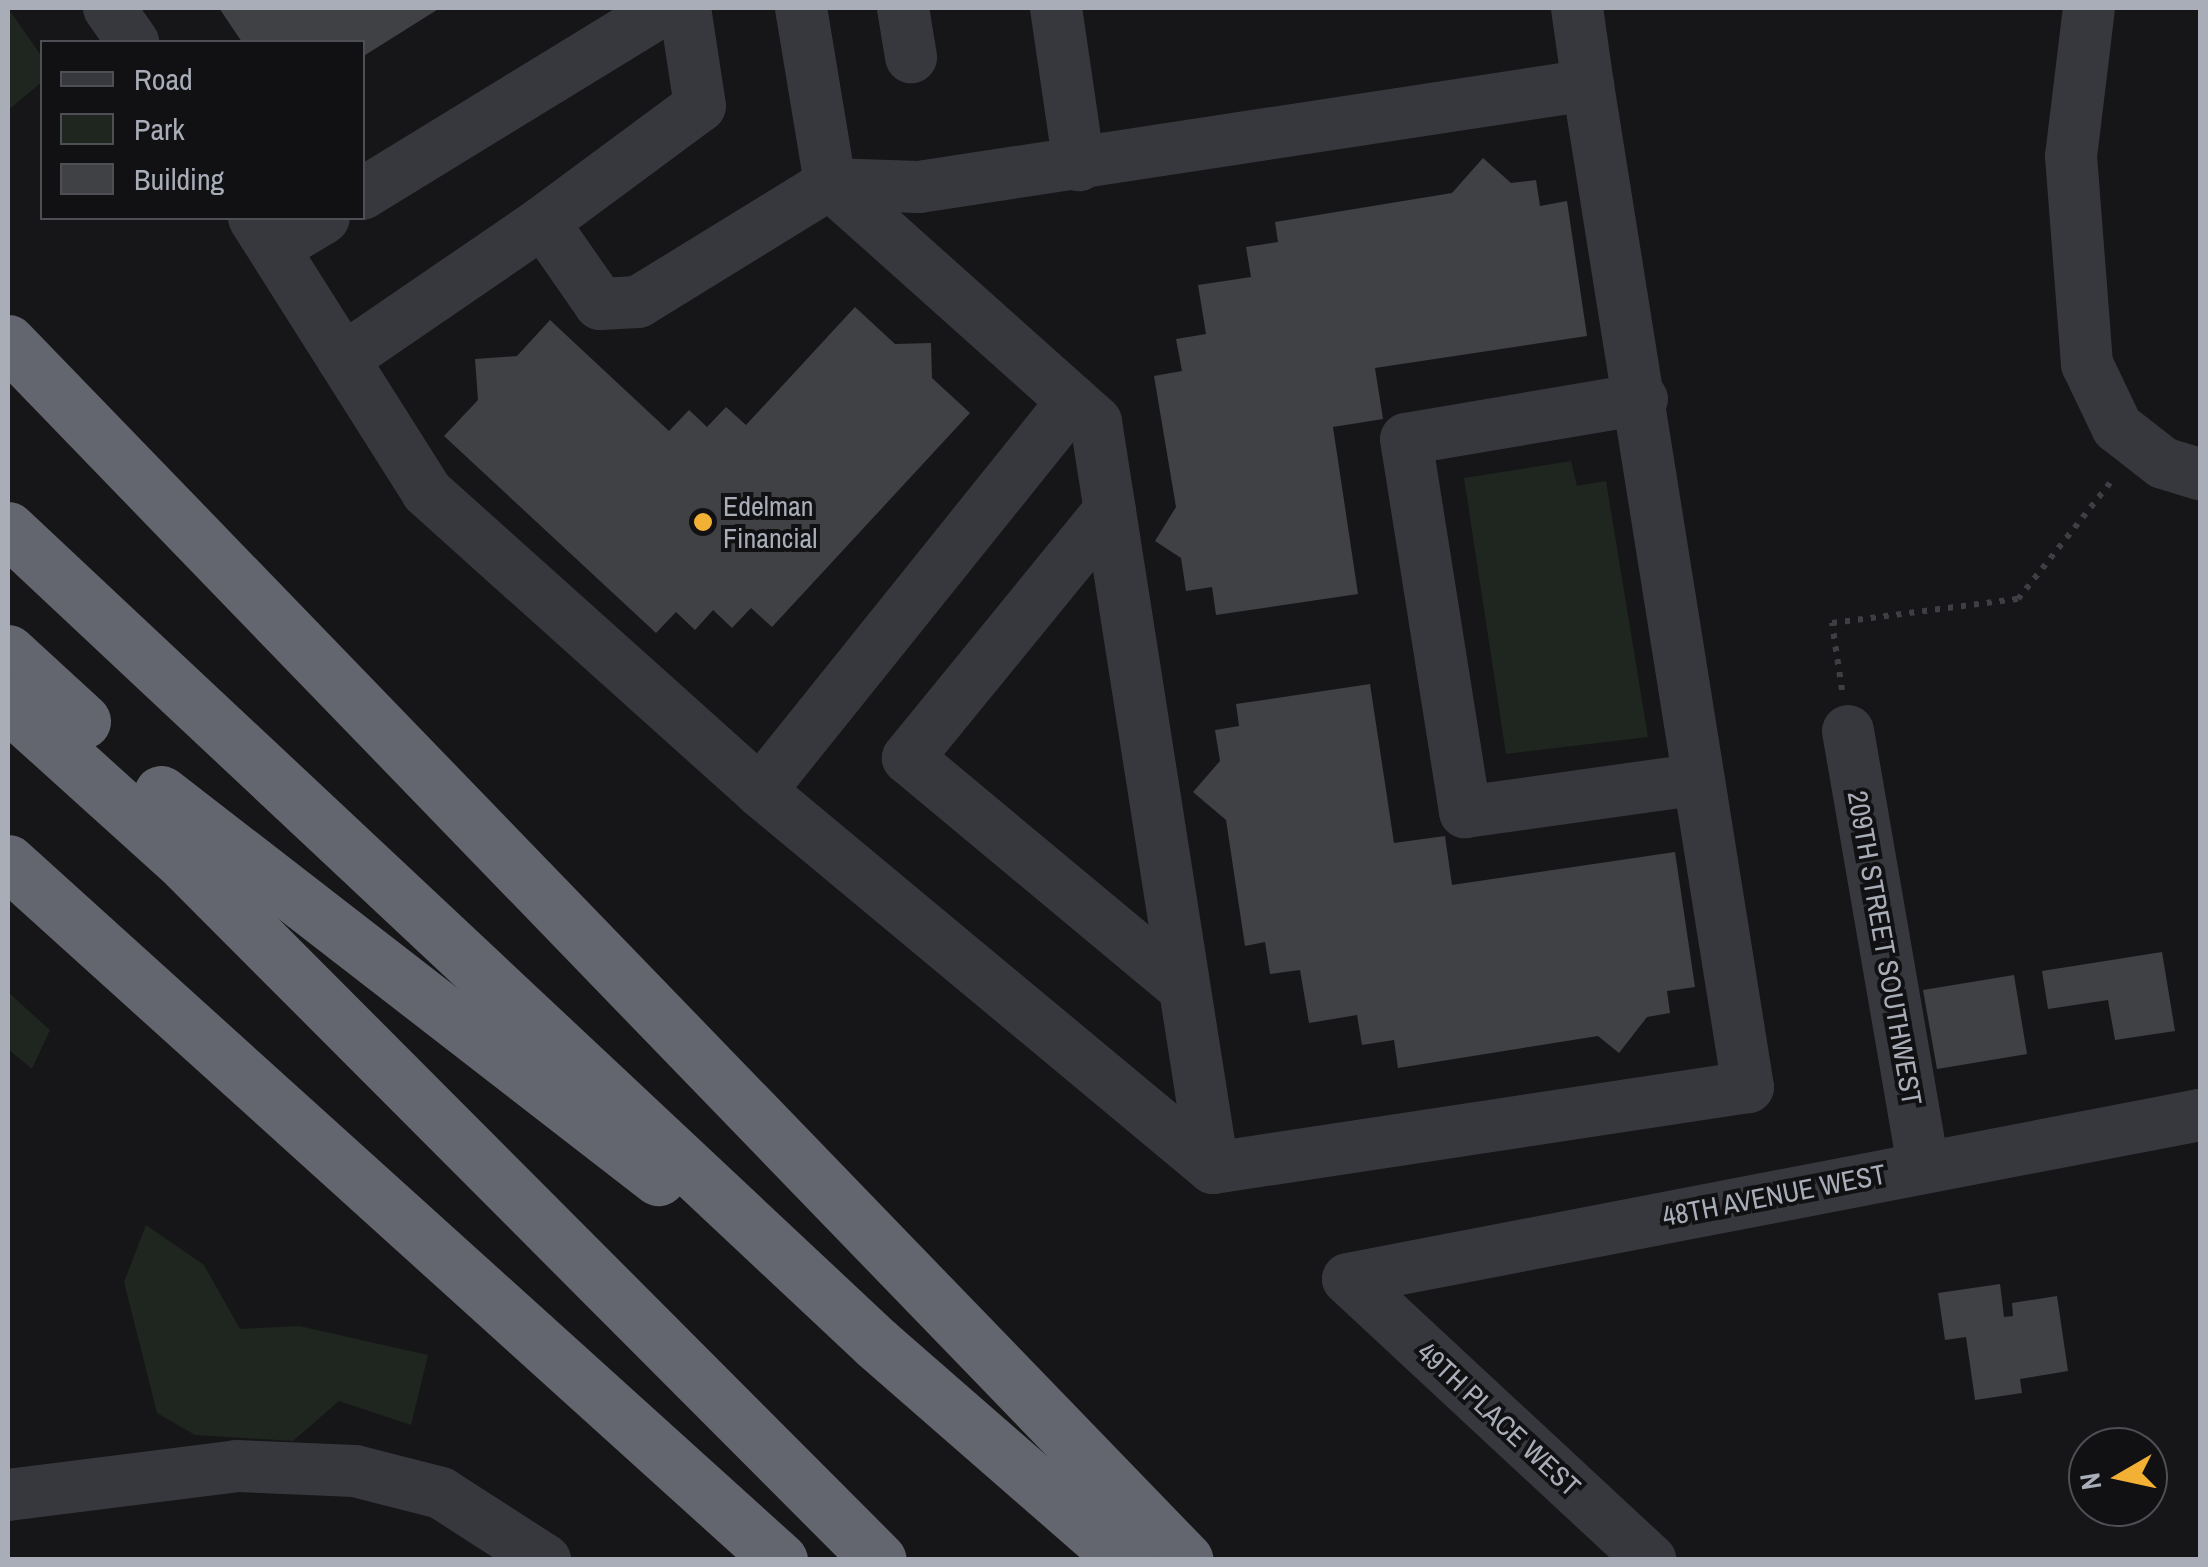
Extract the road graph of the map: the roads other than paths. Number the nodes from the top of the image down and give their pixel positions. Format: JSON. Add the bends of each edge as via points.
{"nodes":[{"id":1,"x":109,"y":8,"type":"edge"},
{"id":2,"x":668,"y":8,"type":"edge"},
{"id":3,"x":801,"y":8,"type":"edge"},
{"id":4,"x":1060,"y":8,"type":"edge"},
{"id":5,"x":1577,"y":8,"type":"edge"},
{"id":6,"x":2089,"y":8,"type":"edge"},
{"id":7,"x":132,"y":40,"type":"edge"},
{"id":8,"x":1588,"y":85,"type":"junction"},
{"id":9,"x":1079,"y":164,"type":"junction"},
{"id":10,"x":830,"y":184,"type":"junction"},
{"id":11,"x":365,"y":192,"type":"edge"},
{"id":12,"x":316,"y":220,"type":"edge"},
{"id":13,"x":543,"y":222,"type":"junction"},
{"id":14,"x":264,"y":233,"type":"edge"},
{"id":15,"x":8,"y":342,"type":"edge"},
{"id":16,"x":343,"y":358,"type":"junction"},
{"id":17,"x":1642,"y":399,"type":"junction"},
{"id":18,"x":1073,"y":401,"type":"junction"},
{"id":19,"x":2200,"y":474,"type":"edge"},
{"id":20,"x":1110,"y":510,"type":"junction"},
{"id":21,"x":8,"y":528,"type":"edge"},
{"id":22,"x":8,"y":652,"type":"edge"},
{"id":23,"x":8,"y":704,"type":"edge"},
{"id":24,"x":1848,"y":731,"type":"road end"},
{"id":25,"x":1699,"y":779,"type":"junction"},
{"id":26,"x":760,"y":791,"type":"junction"},
{"id":27,"x":8,"y":862,"type":"edge"},
{"id":28,"x":1184,"y":988,"type":"junction"},
{"id":29,"x":2200,"y":1115,"type":"edge"},
{"id":30,"x":1922,"y":1166,"type":"junction"},
{"id":31,"x":1213,"y":1168,"type":"junction"},
{"id":32,"x":1348,"y":1279,"type":"joint"},
{"id":33,"x":876,"y":1343,"type":"junction"},
{"id":34,"x":8,"y":1495,"type":"edge"},
{"id":35,"x":544,"y":1560,"type":"edge"},
{"id":36,"x":780,"y":1560,"type":"edge"},
{"id":37,"x":879,"y":1560,"type":"edge"},
{"id":38,"x":1125,"y":1560,"type":"edge"},
{"id":39,"x":1186,"y":1560,"type":"edge"},
{"id":40,"x":1650,"y":1560,"type":"edge"}],
"edges":[{"from":1,"to":7,"type":"street"},
{"from":2,"to":11,"type":"street"},
{"from":2,"to":13,"type":"street","via":[[700,106]]},
{"from":3,"to":10,"type":"street"},
{"from":4,"to":9,"type":"street"},
{"from":5,"to":8,"type":"street"},
{"from":6,"to":19,"type":"street","via":[[2071,156],[2087,364],[2117,427]]},
{"from":8,"to":9,"type":"street"},
{"from":8,"to":17,"type":"street"},
{"from":9,"to":10,"type":"street","via":[[919,187]]},
{"from":10,"to":13,"type":"street","via":[[638,302],[600,304]]},
{"from":10,"to":18,"type":"street"},
{"from":12,"to":14,"type":"street"},
{"from":13,"to":16,"type":"street"},
{"from":14,"to":16,"type":"street"},
{"from":15,"to":39,"type":"highway"},
{"from":16,"to":26,"type":"street","via":[[427,492]]},
{"from":17,"to":25,"type":"street"},
{"from":17,"to":25,"type":"street","via":[[1406,439],[1465,812]]},
{"from":18,"to":20,"type":"street","via":[[1096,422]]},
{"from":18,"to":26,"type":"street"},
{"from":20,"to":28,"type":"street"},
{"from":20,"to":28,"type":"street","via":[[908,758]]},
{"from":21,"to":33,"type":"highway"},
{"from":22,"to":33,"type":"highway","via":[[205,833]]},
{"from":23,"to":37,"type":"highway","via":[[186,865]]},
{"from":24,"to":30,"type":"street","name":"209TH STREET SOUTHWEST"},
{"from":25,"to":31,"type":"street","via":[[1748,1087]]},
{"from":26,"to":31,"type":"street"},
{"from":27,"to":36,"type":"highway"},
{"from":28,"to":31,"type":"street"},
{"from":29,"to":30,"type":"street","name":"48TH AVENUE WEST"},
{"from":30,"to":32,"type":"street","name":"48TH AVENUE WEST"},
{"from":32,"to":40,"type":"street","name":"49TH PLACE WEST"},
{"from":33,"to":38,"type":"highway"},
{"from":34,"to":35,"type":"street","via":[[236,1466],[354,1471],[441,1493]]}]}
